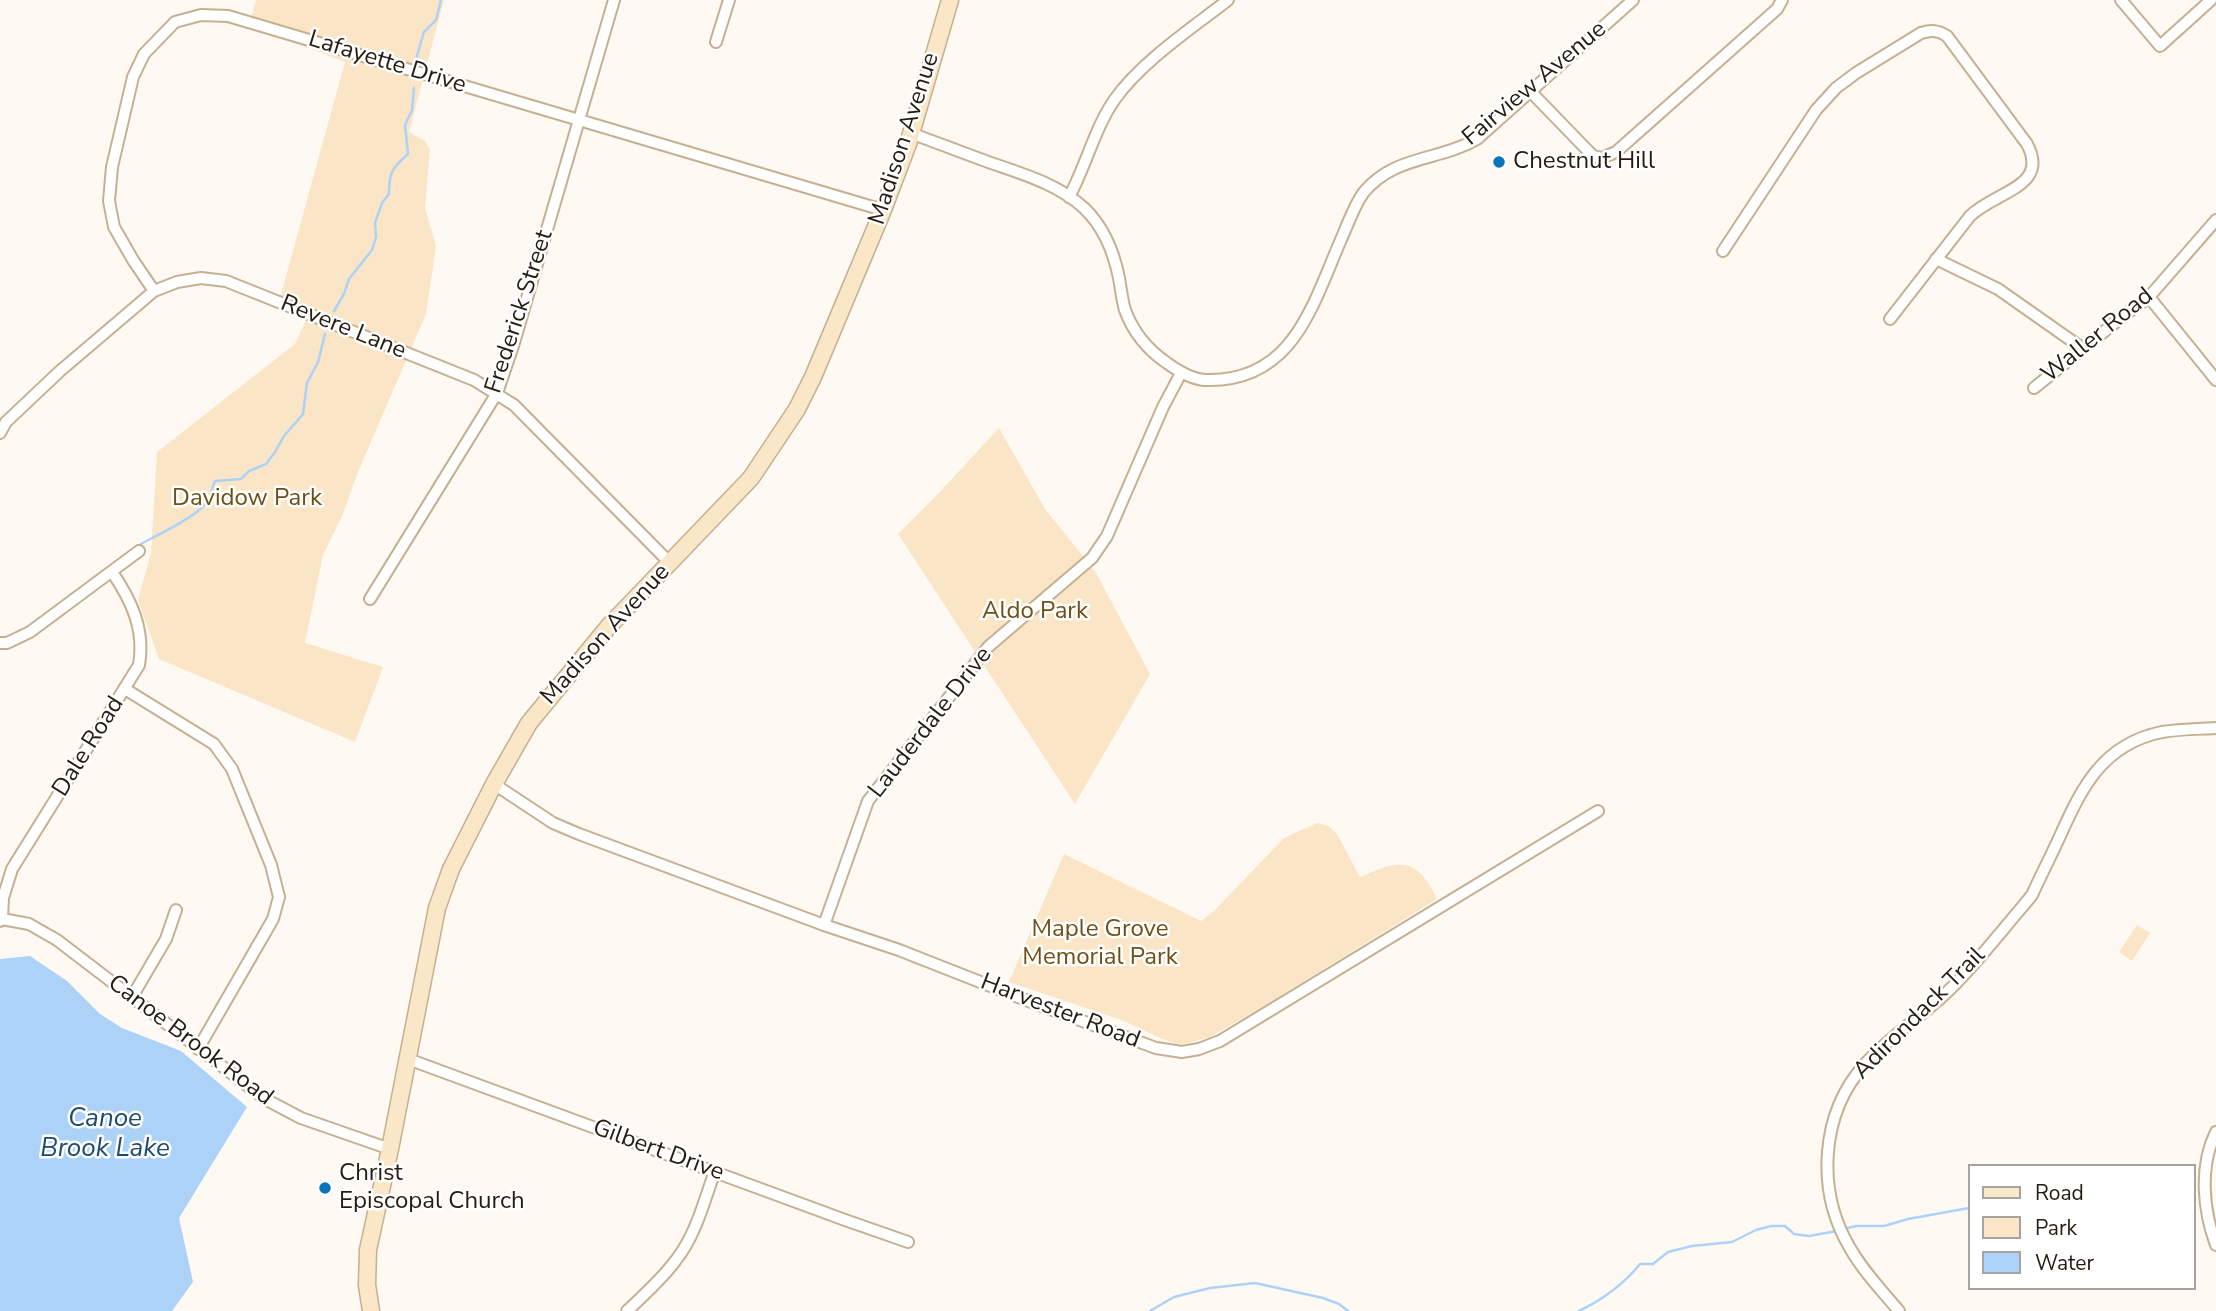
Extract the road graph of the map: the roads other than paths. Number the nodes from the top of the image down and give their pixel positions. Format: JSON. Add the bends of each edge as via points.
{"nodes":[{"id":1,"x":614,"y":0,"type":"edge"},
{"id":2,"x":729,"y":0,"type":"edge"},
{"id":3,"x":950,"y":0,"type":"edge"},
{"id":4,"x":1228,"y":0,"type":"edge"},
{"id":5,"x":1633,"y":0,"type":"edge"},
{"id":6,"x":1782,"y":0,"type":"edge"},
{"id":7,"x":2121,"y":0,"type":"edge"},
{"id":8,"x":2211,"y":0,"type":"edge"},
{"id":9,"x":716,"y":42,"type":"dead end"},
{"id":10,"x":1530,"y":91,"type":"junction"},
{"id":11,"x":578,"y":121,"type":"junction"},
{"id":12,"x":910,"y":133,"type":"junction"},
{"id":13,"x":1069,"y":197,"type":"junction"},
{"id":14,"x":883,"y":210,"type":"junction"},
{"id":15,"x":2216,"y":220,"type":"edge"},
{"id":16,"x":1723,"y":251,"type":"dead end"},
{"id":17,"x":1936,"y":259,"type":"junction"},
{"id":18,"x":154,"y":290,"type":"junction"},
{"id":19,"x":2149,"y":298,"type":"junction"},
{"id":20,"x":1890,"y":319,"type":"dead end"},
{"id":21,"x":2082,"y":348,"type":"junction"},
{"id":22,"x":1181,"y":373,"type":"junction"},
{"id":23,"x":2216,"y":380,"type":"edge"},
{"id":24,"x":2034,"y":388,"type":"dead end"},
{"id":25,"x":498,"y":393,"type":"junction"},
{"id":26,"x":0,"y":433,"type":"edge"},
{"id":27,"x":139,"y":551,"type":"dead end"},
{"id":28,"x":670,"y":563,"type":"junction"},
{"id":29,"x":112,"y":572,"type":"junction"},
{"id":30,"x":370,"y":598,"type":"dead end"},
{"id":31,"x":0,"y":643,"type":"edge"},
{"id":32,"x":125,"y":689,"type":"junction"},
{"id":33,"x":2216,"y":729,"type":"edge"},
{"id":34,"x":494,"y":784,"type":"junction"},
{"id":35,"x":1598,"y":811,"type":"dead end"},
{"id":36,"x":176,"y":910,"type":"dead end"},
{"id":37,"x":1,"y":920,"type":"edge"},
{"id":38,"x":824,"y":925,"type":"junction"},
{"id":39,"x":132,"y":997,"type":"junction"},
{"id":40,"x":198,"y":1049,"type":"junction"},
{"id":41,"x":408,"y":1059,"type":"junction"},
{"id":42,"x":2216,"y":1132,"type":"edge"},
{"id":43,"x":390,"y":1149,"type":"junction"},
{"id":44,"x":715,"y":1171,"type":"junction"},
{"id":45,"x":908,"y":1242,"type":"dead end"},
{"id":46,"x":2216,"y":1245,"type":"edge"},
{"id":47,"x":371,"y":1311,"type":"edge"},
{"id":48,"x":627,"y":1311,"type":"edge"},
{"id":49,"x":1899,"y":1311,"type":"edge"}],
"edges":[{"from":1,"to":11,"type":"street","name":"Frederick Street"},
{"from":2,"to":9,"type":"street"},
{"from":3,"to":12,"type":"street","name":"Madison Avenue"},
{"from":4,"to":13,"type":"street","via":[[1149,64],[1114,100]]},
{"from":5,"to":10,"type":"street","name":"Fairview Avenue"},
{"from":6,"to":10,"type":"street","via":[[1616,152],[1602,158],[1593,156]]},
{"from":7,"to":8,"type":"street","via":[[2160,46]]},
{"from":10,"to":22,"type":"street","name":"Fairview Avenue","via":[[1477,139],[1392,170],[1364,193],[1311,307],[1293,341],[1278,357],[1236,378],[1200,380]]},
{"from":11,"to":14,"type":"street","name":"Lafayette Drive"},
{"from":11,"to":18,"type":"street","name":"Lafayette Drive","via":[[228,16],[201,15],[175,22],[144,54],[133,77],[112,167],[109,201],[114,227]]},
{"from":11,"to":25,"type":"street","name":"Frederick Street"},
{"from":12,"to":13,"type":"street","name":"Fairview Avenue","via":[[1045,183]]},
{"from":12,"to":14,"type":"street","name":"Madison Avenue"},
{"from":13,"to":22,"type":"street","name":"Fairview Avenue","via":[[1101,230],[1112,252],[1125,308],[1144,344]]},
{"from":14,"to":28,"type":"street","name":"Madison Avenue","via":[[797,410],[751,478]]},
{"from":15,"to":19,"type":"street","name":"Waller Road"},
{"from":16,"to":17,"type":"street","via":[[1816,110],[1836,88],[1929,30],[1947,36],[2033,155],[2030,177],[1977,210]]},
{"from":17,"to":20,"type":"street"},
{"from":17,"to":21,"type":"street","via":[[1998,289]]},
{"from":18,"to":25,"type":"street","name":"Revere Lane","via":[[201,278],[226,281]]},
{"from":18,"to":26,"type":"street","name":"Revere Lane","via":[[60,371]]},
{"from":19,"to":21,"type":"street","name":"Waller Road"},
{"from":19,"to":23,"type":"street"},
{"from":21,"to":24,"type":"street","name":"Waller Road"},
{"from":22,"to":38,"type":"street","name":"Lauderdale Drive","via":[[1107,536],[1092,558],[988,647],[868,801]]},
{"from":25,"to":28,"type":"street","name":"Revere Lane"},
{"from":25,"to":30,"type":"street","name":"Frederick Street"},
{"from":27,"to":29,"type":"street"},
{"from":28,"to":34,"type":"street","name":"Madison Avenue","via":[[572,668],[529,723]]},
{"from":29,"to":31,"type":"street","via":[[30,632]]},
{"from":29,"to":32,"type":"street","name":"Dale Road","via":[[126,593],[142,645],[139,664]]},
{"from":32,"to":37,"type":"street","name":"Dale Road","via":[[12,869]]},
{"from":32,"to":40,"type":"street","via":[[195,731],[224,755],[271,865],[279,897],[273,919]]},
{"from":33,"to":49,"type":"street","name":"Adirondack Trail","via":[[2161,732],[2126,747],[2091,775],[2032,895],[1947,993],[1864,1065],[1840,1102],[1827,1162],[1838,1223],[1861,1265]]},
{"from":34,"to":38,"type":"street","name":"Harvester Road","via":[[553,823]]},
{"from":34,"to":41,"type":"street","name":"Madison Avenue","via":[[451,869],[438,908]]},
{"from":35,"to":38,"type":"street","name":"Harvester Road","via":[[1232,1034],[1181,1052],[1156,1048]]},
{"from":36,"to":39,"type":"street","via":[[166,939]]},
{"from":37,"to":39,"type":"street","name":"Canoe Brook Road","via":[[20,921],[43,931]]},
{"from":39,"to":40,"type":"street","name":"Canoe Brook Road"},
{"from":40,"to":43,"type":"street","name":"Canoe Brook Road","via":[[283,1110]]},
{"from":41,"to":43,"type":"street","name":"Madison Avenue"},
{"from":41,"to":44,"type":"street","name":"Gilbert Drive"},
{"from":42,"to":46,"type":"street","via":[[2206,1163],[2205,1191]]},
{"from":43,"to":47,"type":"street","name":"Madison Avenue","via":[[368,1250]]},
{"from":44,"to":45,"type":"street","name":"Gilbert Drive"},
{"from":44,"to":48,"type":"street","via":[[696,1226],[677,1259]]}]}
